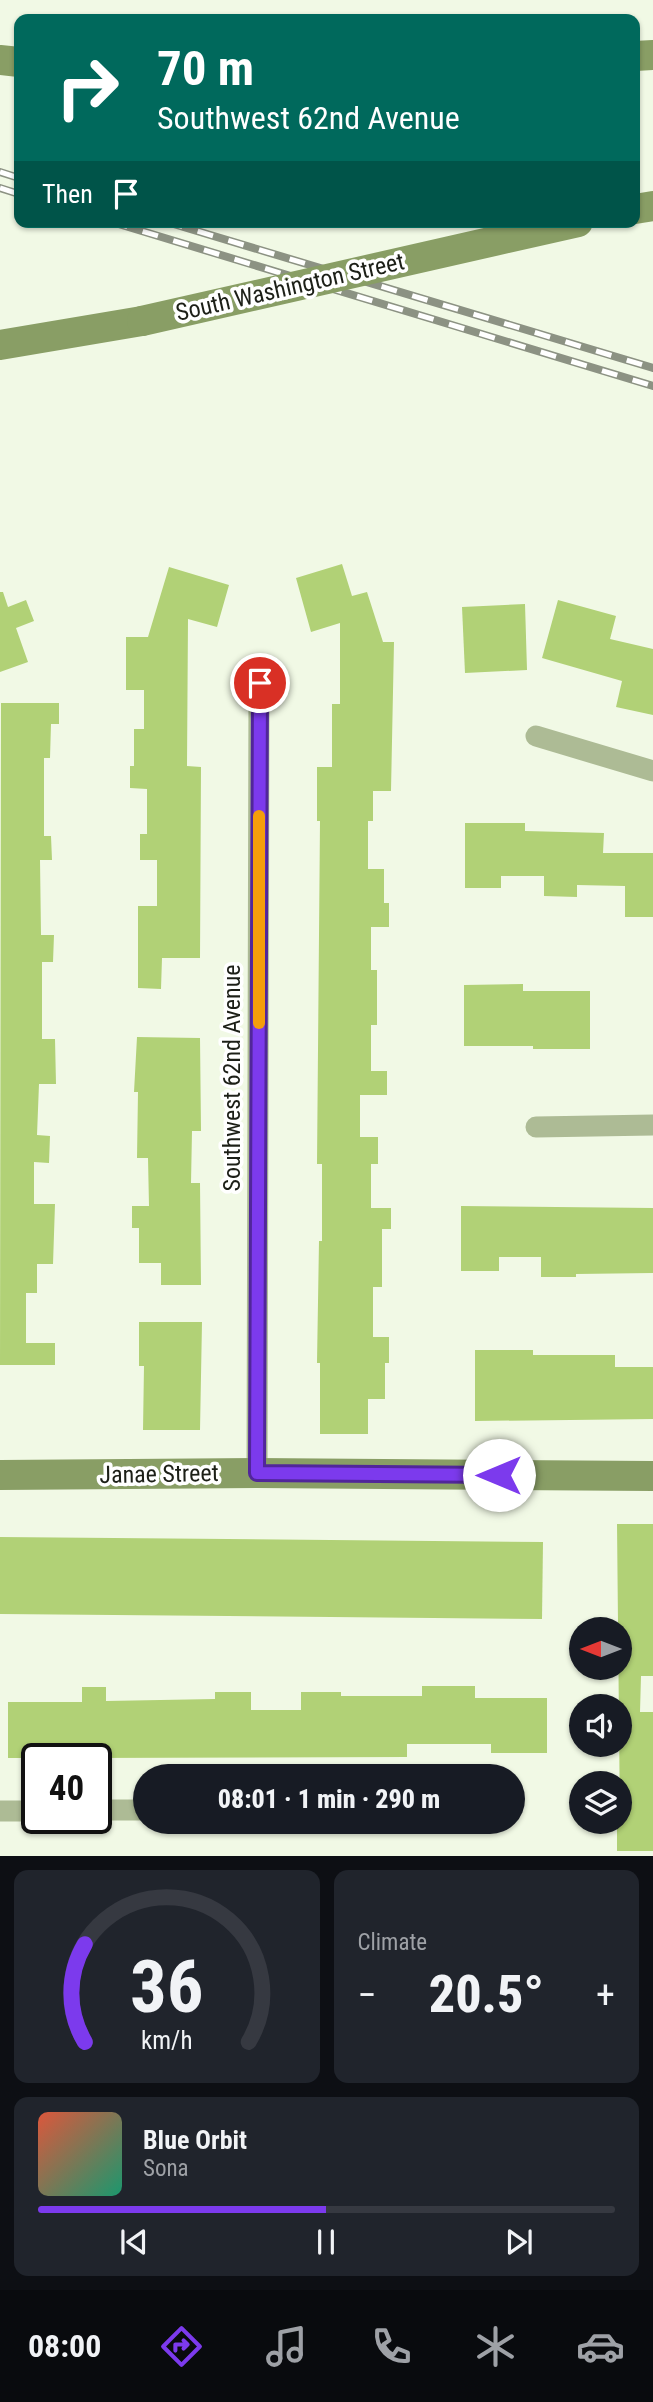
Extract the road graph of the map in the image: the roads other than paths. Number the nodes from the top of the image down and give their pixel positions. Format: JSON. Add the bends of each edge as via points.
{"nodes":[{"id":1,"x":552,"y":228,"type":"edge"},
{"id":2,"x":0,"y":345,"type":"edge"},
{"id":3,"x":260,"y":683,"type":"dead end"},
{"id":4,"x":536,"y":736,"type":"dead end"},
{"id":5,"x":653,"y":771,"type":"edge"},
{"id":6,"x":653,"y":1125,"type":"edge"},
{"id":7,"x":536,"y":1127,"type":"dead end"},
{"id":8,"x":257,"y":1473,"type":"junction"},
{"id":9,"x":0,"y":1475,"type":"edge"},
{"id":10,"x":653,"y":1476,"type":"edge"},
{"id":11,"x":112,"y":1810,"type":"edge"},
{"id":12,"x":133,"y":1810,"type":"edge"},
{"id":13,"x":0,"y":1811,"type":"edge"},
{"id":14,"x":21,"y":1811,"type":"edge"}],
"edges":[{"from":1,"to":2,"type":"street","name":"South Washington Street","bridge":true,"via":[[142,321]]},
{"from":3,"to":8,"type":"street","name":"Southwest 62nd Avenue"},
{"from":4,"to":5,"type":"street"},
{"from":6,"to":7,"type":"street"},
{"from":8,"to":9,"type":"street","name":"Janae Street"},
{"from":8,"to":10,"type":"street","name":"Janae Street"},
{"from":11,"to":12,"type":"street"},
{"from":13,"to":14,"type":"street"}]}
